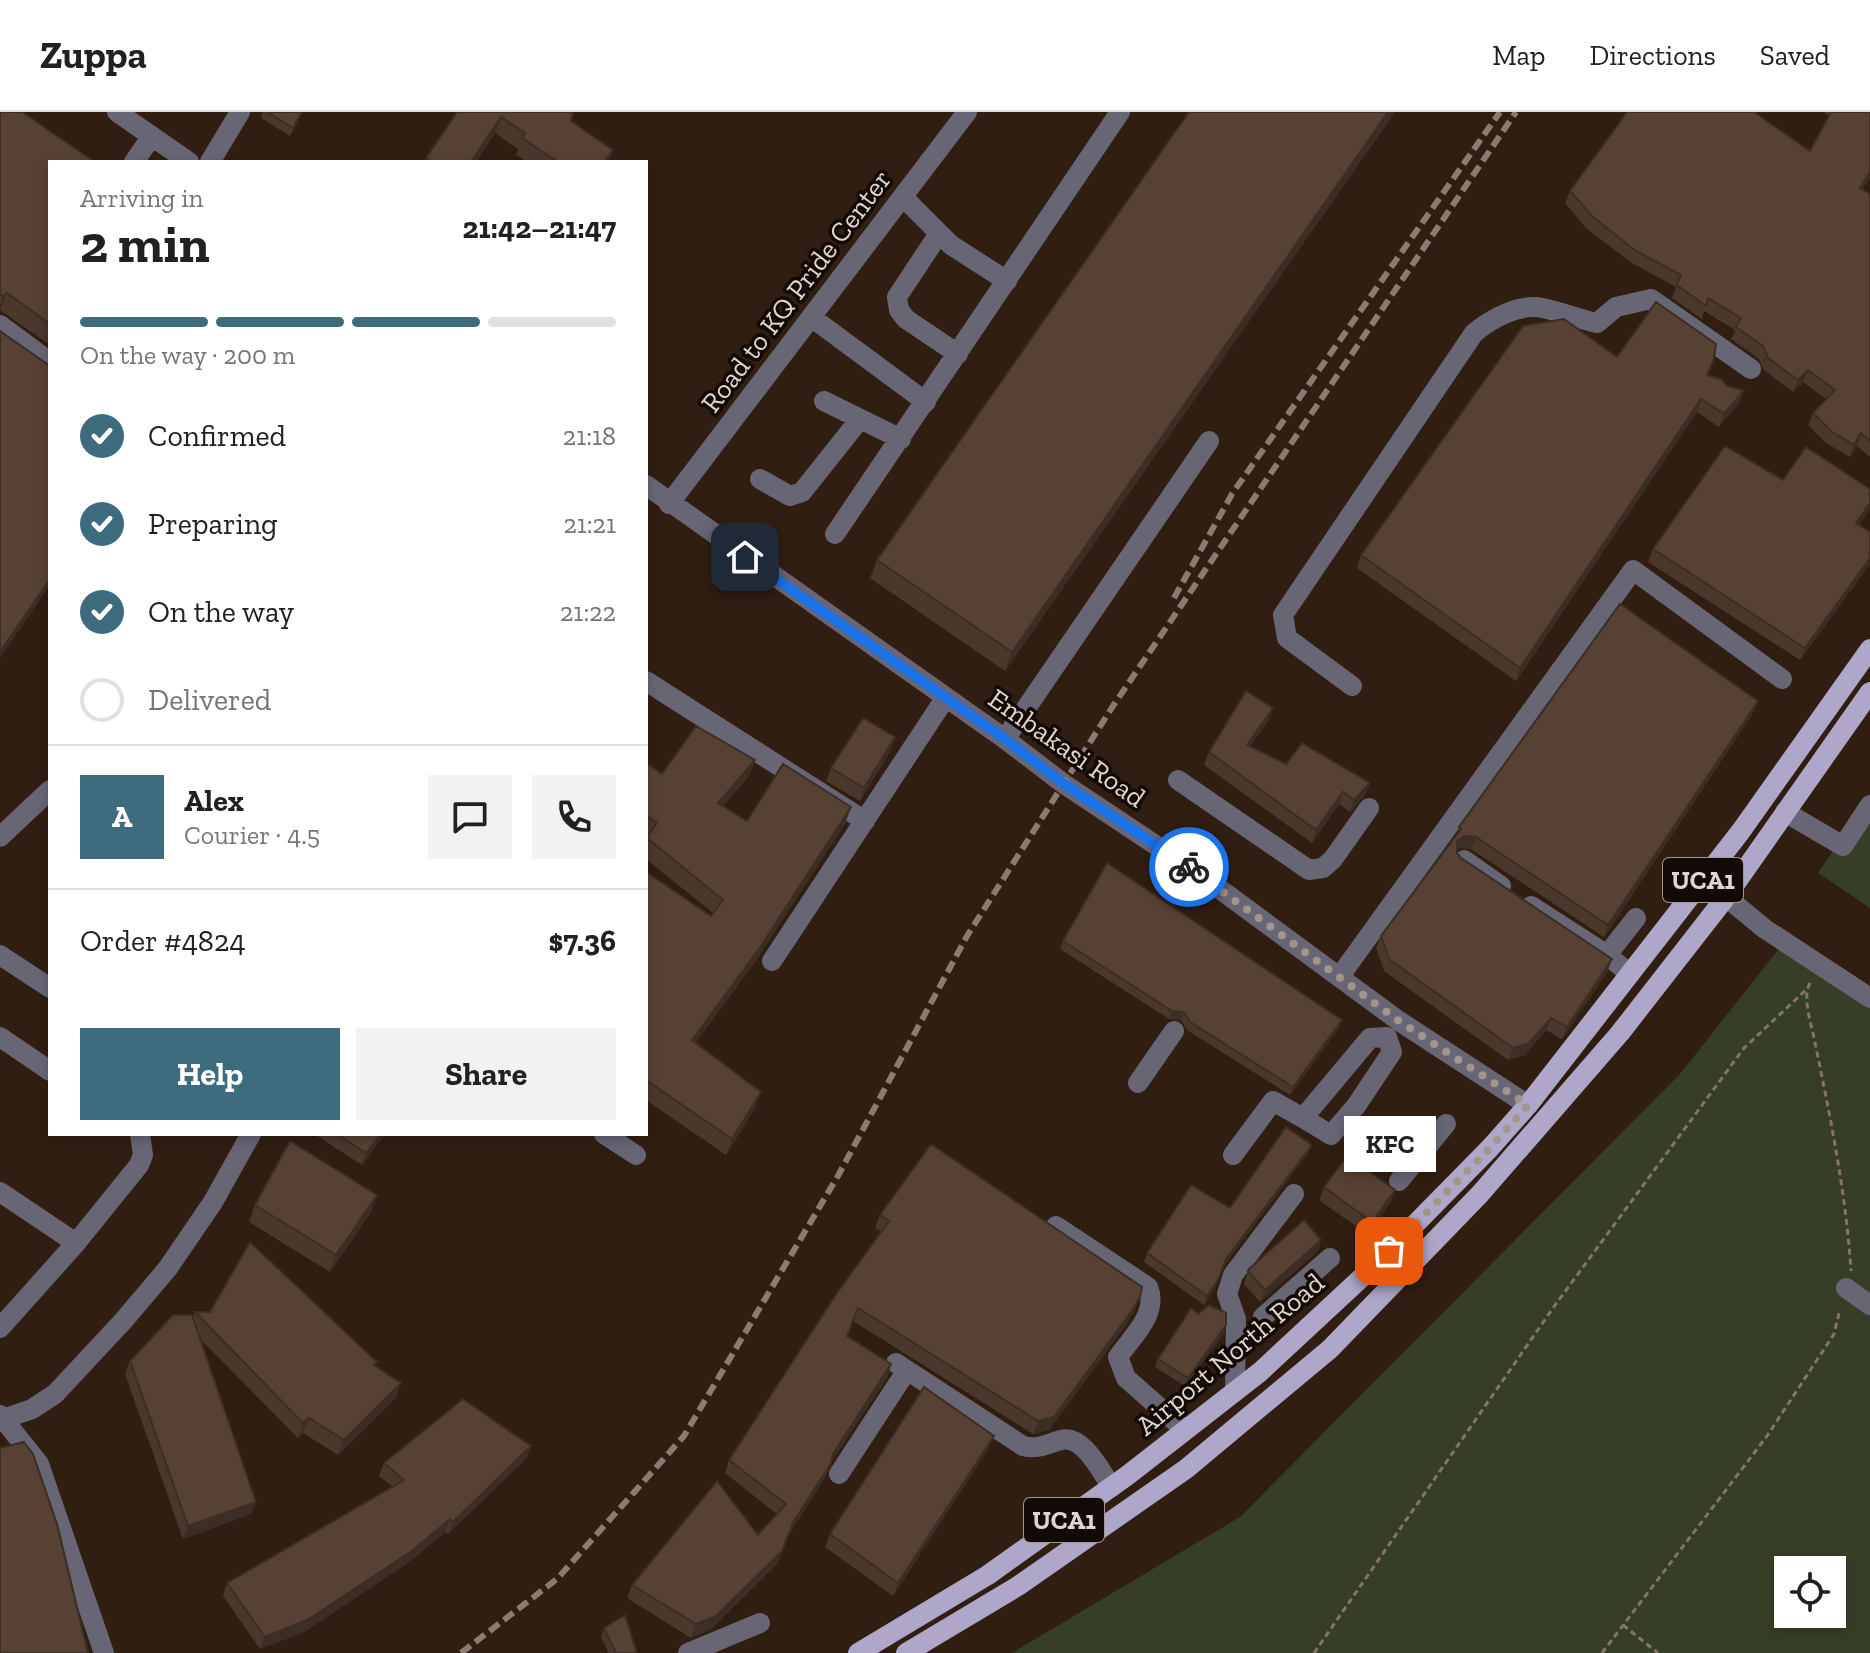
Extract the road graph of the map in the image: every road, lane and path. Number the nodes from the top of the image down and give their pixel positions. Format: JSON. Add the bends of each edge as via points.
{"nodes":[{"id":1,"x":117,"y":112,"type":"edge"},
{"id":2,"x":240,"y":112,"type":"edge"},
{"id":3,"x":967,"y":112,"type":"edge"},
{"id":4,"x":1120,"y":112,"type":"edge"},
{"id":5,"x":152,"y":136,"type":"junction"},
{"id":6,"x":135,"y":160,"type":"edge"},
{"id":7,"x":186,"y":160,"type":"edge"},
{"id":8,"x":211,"y":160,"type":"edge"},
{"id":9,"x":903,"y":197,"type":"junction"},
{"id":10,"x":936,"y":238,"type":"dead end"},
{"id":11,"x":1007,"y":281,"type":"junction"},
{"id":12,"x":811,"y":317,"type":"junction"},
{"id":13,"x":0,"y":325,"type":"edge"},
{"id":14,"x":958,"y":354,"type":"junction"},
{"id":15,"x":48,"y":361,"type":"edge"},
{"id":16,"x":1751,"y":369,"type":"dead end"},
{"id":17,"x":824,"y":401,"type":"dead end"},
{"id":18,"x":926,"y":402,"type":"junction"},
{"id":19,"x":860,"y":419,"type":"junction"},
{"id":20,"x":901,"y":439,"type":"junction"},
{"id":21,"x":1209,"y":441,"type":"dead end"},
{"id":22,"x":760,"y":479,"type":"dead end"},
{"id":23,"x":648,"y":491,"type":"edge"},
{"id":24,"x":669,"y":504,"type":"junction"},
{"id":25,"x":835,"y":534,"type":"dead end"},
{"id":26,"x":1870,"y":649,"type":"edge"},
{"id":27,"x":1782,"y":679,"type":"dead end"},
{"id":28,"x":648,"y":682,"type":"edge"},
{"id":29,"x":1352,"y":686,"type":"dead end"},
{"id":30,"x":1870,"y":692,"type":"edge"},
{"id":31,"x":946,"y":697,"type":"junction"},
{"id":32,"x":1005,"y":739,"type":"junction"},
{"id":33,"x":1178,"y":780,"type":"dead end"},
{"id":34,"x":48,"y":792,"type":"edge"},
{"id":35,"x":1870,"y":805,"type":"edge"},
{"id":36,"x":1369,"y":808,"type":"dead end"},
{"id":37,"x":1785,"y":812,"type":"junction"},
{"id":38,"x":865,"y":821,"type":"junction"},
{"id":39,"x":0,"y":837,"type":"edge"},
{"id":40,"x":1464,"y":860,"type":"edge"},
{"id":41,"x":1726,"y":897,"type":"junction"},
{"id":42,"x":1636,"y":918,"type":"dead end"},
{"id":43,"x":0,"y":955,"type":"edge"},
{"id":44,"x":1607,"y":955,"type":"junction"},
{"id":45,"x":772,"y":961,"type":"dead end"},
{"id":46,"x":1820,"y":966,"type":"junction"},
{"id":47,"x":1630,"y":974,"type":"junction"},
{"id":48,"x":1340,"y":976,"type":"junction"},
{"id":49,"x":48,"y":987,"type":"edge"},
{"id":50,"x":1807,"y":989,"type":"junction"},
{"id":51,"x":1870,"y":998,"type":"edge"},
{"id":52,"x":1393,"y":1029,"type":"junction"},
{"id":53,"x":1174,"y":1031,"type":"dead end"},
{"id":54,"x":0,"y":1037,"type":"edge"},
{"id":55,"x":48,"y":1070,"type":"edge"},
{"id":56,"x":1138,"y":1083,"type":"dead end"},
{"id":57,"x":1528,"y":1105,"type":"junction"},
{"id":58,"x":1303,"y":1118,"type":"junction"},
{"id":59,"x":1446,"y":1124,"type":"dead end"},
{"id":60,"x":140,"y":1136,"type":"edge"},
{"id":61,"x":250,"y":1136,"type":"edge"},
{"id":62,"x":607,"y":1136,"type":"edge"},
{"id":63,"x":636,"y":1155,"type":"dead end"},
{"id":64,"x":1233,"y":1155,"type":"dead end"},
{"id":65,"x":1399,"y":1181,"type":"dead end"},
{"id":66,"x":0,"y":1192,"type":"edge"},
{"id":67,"x":1294,"y":1194,"type":"dead end"},
{"id":68,"x":1056,"y":1226,"type":"edge"},
{"id":69,"x":76,"y":1243,"type":"junction"},
{"id":70,"x":1330,"y":1258,"type":"dead end"},
{"id":71,"x":1846,"y":1288,"type":"junction"},
{"id":72,"x":1870,"y":1305,"type":"edge"},
{"id":73,"x":1263,"y":1317,"type":"dead end"},
{"id":74,"x":0,"y":1328,"type":"edge"},
{"id":75,"x":1235,"y":1391,"type":"junction"},
{"id":76,"x":1,"y":1418,"type":"edge"},
{"id":77,"x":1185,"y":1430,"type":"junction"},
{"id":78,"x":839,"y":1474,"type":"dead end"},
{"id":79,"x":1112,"y":1487,"type":"junction"},
{"id":80,"x":760,"y":1623,"type":"dead end"},
{"id":81,"x":1623,"y":1625,"type":"junction"},
{"id":82,"x":104,"y":1653,"type":"edge"},
{"id":83,"x":688,"y":1653,"type":"edge"},
{"id":84,"x":858,"y":1653,"type":"edge"},
{"id":85,"x":906,"y":1653,"type":"edge"},
{"id":86,"x":1314,"y":1653,"type":"edge"},
{"id":87,"x":1602,"y":1653,"type":"edge"},
{"id":88,"x":1658,"y":1653,"type":"edge"}],
"edges":[{"from":1,"to":5,"type":"street"},
{"from":2,"to":8,"type":"street"},
{"from":3,"to":9,"type":"street","name":"Road to KQ Pride Center"},
{"from":4,"to":11,"type":"street"},
{"from":5,"to":6,"type":"street"},
{"from":5,"to":7,"type":"street"},
{"from":9,"to":11,"type":"street","via":[[951,245]]},
{"from":9,"to":12,"type":"street","name":"Road to KQ Pride Center"},
{"from":10,"to":14,"type":"street","via":[[897,297],[899,310]]},
{"from":11,"to":14,"type":"street"},
{"from":12,"to":18,"type":"street"},
{"from":12,"to":24,"type":"street","name":"Road to KQ Pride Center"},
{"from":13,"to":15,"type":"street"},
{"from":14,"to":18,"type":"street"},
{"from":16,"to":29,"type":"street","via":[[1651,299],[1616,307],[1597,323],[1540,307],[1490,319],[1474,333],[1283,615],[1287,638]]},
{"from":17,"to":19,"type":"street"},
{"from":18,"to":20,"type":"street"},
{"from":19,"to":20,"type":"street"},
{"from":19,"to":22,"type":"street","via":[[802,492],[790,496]]},
{"from":20,"to":25,"type":"street"},
{"from":21,"to":32,"type":"street"},
{"from":23,"to":24,"type":"street","name":"Embakasi Road"},
{"from":24,"to":31,"type":"street","name":"Embakasi Road"},
{"from":26,"to":47,"type":"main road","name":"Airport North Road","number":"UCA1","via":[[1741,831]]},
{"from":27,"to":48,"type":"street","via":[[1633,570]]},
{"from":28,"to":38,"type":"street"},
{"from":30,"to":37,"type":"main road","name":"Airport North Road","number":"UCA1"},
{"from":31,"to":32,"type":"street","name":"Embakasi Road"},
{"from":31,"to":38,"type":"street"},
{"from":32,"to":48,"type":"street","name":"Embakasi Road"},
{"from":33,"to":36,"type":"street","via":[[1309,870],[1323,868],[1333,859]]},
{"from":34,"to":39,"type":"street"},
{"from":35,"to":37,"type":"street","via":[[1843,846]]},
{"from":37,"to":41,"type":"main road","name":"Airport North Road","number":"UCA1"},
{"from":38,"to":45,"type":"street"},
{"from":40,"to":44,"type":"street"},
{"from":41,"to":46,"type":"street"},
{"from":41,"to":85,"type":"main road","name":"Airport North Road","number":"UCA1","via":[[1549,1117],[1330,1349],[1186,1469],[1018,1586]]},
{"from":42,"to":44,"type":"street"},
{"from":43,"to":49,"type":"street"},
{"from":44,"to":47,"type":"street"},
{"from":46,"to":50,"type":"path"},
{"from":46,"to":51,"type":"street"},
{"from":47,"to":57,"type":"main road","name":"Airport North Road","number":"UCA1"},
{"from":48,"to":52,"type":"street","name":"Embakasi Road"},
{"from":50,"to":71,"type":"path","via":[[1834,1135],[1851,1270]]},
{"from":50,"to":86,"type":"path","via":[[1744,1048],[1553,1308]]},
{"from":52,"to":57,"type":"street","name":"Embakasi Road"},
{"from":52,"to":58,"type":"street","via":[[1370,1038]]},
{"from":52,"to":58,"type":"street","via":[[1392,1052],[1331,1135]]},
{"from":53,"to":56,"type":"street"},
{"from":54,"to":55,"type":"street"},
{"from":57,"to":75,"type":"main road","name":"Airport North Road","number":"UCA1","via":[[1372,1268]]},
{"from":58,"to":64,"type":"street","via":[[1273,1101]]},
{"from":59,"to":65,"type":"street"},
{"from":60,"to":69,"type":"street","via":[[139,1165]]},
{"from":61,"to":76,"type":"street","via":[[168,1268],[124,1320],[55,1394],[32,1409]]},
{"from":62,"to":63,"type":"street"},
{"from":66,"to":69,"type":"street"},
{"from":67,"to":75,"type":"street","via":[[1233,1275],[1227,1294],[1236,1319]]},
{"from":68,"to":77,"type":"street","via":[[1148,1287],[1150,1311],[1118,1357],[1126,1378]]},
{"from":69,"to":74,"type":"street"},
{"from":70,"to":73,"type":"street"},
{"from":71,"to":72,"type":"street"},
{"from":71,"to":81,"type":"path","via":[[1834,1334],[1767,1436]]},
{"from":75,"to":77,"type":"main road","name":"Airport North Road","number":"UCA1"},
{"from":76,"to":82,"type":"street","via":[[44,1474]]},
{"from":77,"to":79,"type":"main road","name":"Airport North Road","number":"UCA1"},
{"from":78,"to":79,"type":"street","via":[[902,1367],[1023,1446],[1035,1449],[1074,1440]]},
{"from":79,"to":84,"type":"main road","name":"Airport North Road","number":"UCA1","via":[[988,1575]]},
{"from":80,"to":83,"type":"street"},
{"from":81,"to":87,"type":"path"},
{"from":81,"to":88,"type":"path"}]}
